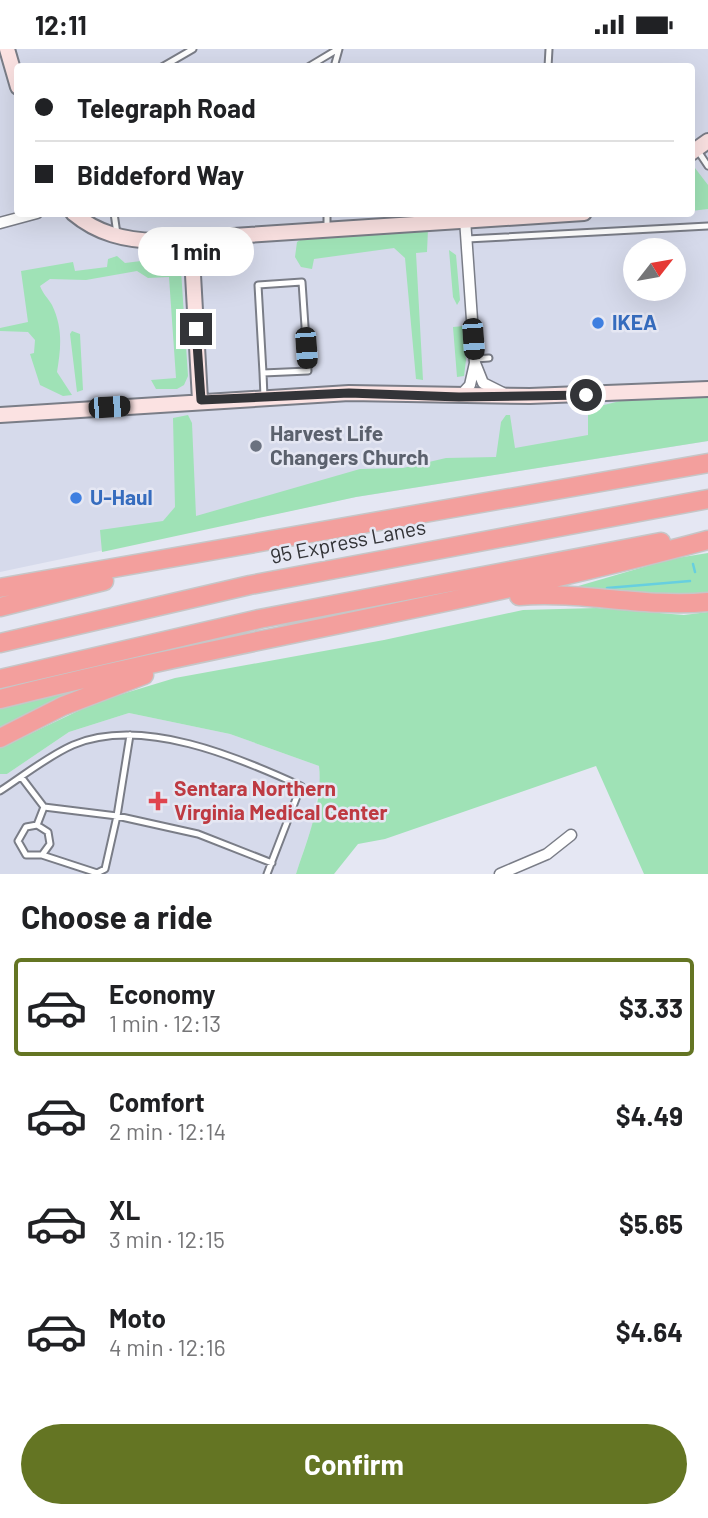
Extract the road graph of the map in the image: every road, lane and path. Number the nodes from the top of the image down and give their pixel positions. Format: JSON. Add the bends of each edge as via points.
{"nodes":[{"id":1,"x":7,"y":49,"type":"edge"},
{"id":2,"x":193,"y":49,"type":"edge"},
{"id":3,"x":338,"y":49,"type":"edge"},
{"id":4,"x":169,"y":63,"type":"edge"},
{"id":5,"x":315,"y":63,"type":"edge"},
{"id":6,"x":4,"y":66,"type":"edge"},
{"id":7,"x":14,"y":81,"type":"edge"},
{"id":8,"x":699,"y":148,"type":"edge"},
{"id":9,"x":708,"y":166,"type":"edge"},
{"id":10,"x":22,"y":217,"type":"edge"},
{"id":11,"x":79,"y":217,"type":"edge"},
{"id":12,"x":115,"y":217,"type":"edge"},
{"id":13,"x":327,"y":217,"type":"edge"},
{"id":14,"x":502,"y":217,"type":"edge"},
{"id":15,"x":465,"y":219,"type":"junction"},
{"id":16,"x":0,"y":223,"type":"edge"},
{"id":17,"x":708,"y":226,"type":"edge"},
{"id":18,"x":327,"y":229,"type":"junction"},
{"id":19,"x":118,"y":237,"type":"junction"},
{"id":20,"x":191,"y":239,"type":"junction"},
{"id":21,"x":467,"y":239,"type":"junction"},
{"id":22,"x":489,"y":358,"type":"dead end"},
{"id":23,"x":475,"y":361,"type":"junction"},
{"id":24,"x":263,"y":373,"type":"junction"},
{"id":25,"x":708,"y":389,"type":"edge"},
{"id":26,"x":509,"y":396,"type":"junction"},
{"id":27,"x":264,"y":397,"type":"junction"},
{"id":28,"x":459,"y":397,"type":"junction"},
{"id":29,"x":201,"y":400,"type":"junction"},
{"id":30,"x":0,"y":415,"type":"edge"},
{"id":31,"x":708,"y":463,"type":"edge"},
{"id":32,"x":708,"y":499,"type":"edge"},
{"id":33,"x":708,"y":535,"type":"edge"},
{"id":34,"x":708,"y":540,"type":"edge"},
{"id":35,"x":250,"y":546,"type":"junction"},
{"id":36,"x":0,"y":589,"type":"edge"},
{"id":37,"x":708,"y":602,"type":"edge"},
{"id":38,"x":432,"y":604,"type":"junction"},
{"id":39,"x":0,"y":607,"type":"edge"},
{"id":40,"x":270,"y":637,"type":"junction"},
{"id":41,"x":0,"y":643,"type":"edge"},
{"id":42,"x":0,"y":680,"type":"edge"},
{"id":43,"x":0,"y":699,"type":"edge"},
{"id":44,"x":130,"y":735,"type":"junction"},
{"id":45,"x":0,"y":738,"type":"edge"},
{"id":46,"x":22,"y":778,"type":"junction"},
{"id":47,"x":0,"y":791,"type":"edge"},
{"id":48,"x":44,"y":807,"type":"junction"},
{"id":49,"x":117,"y":816,"type":"junction"},
{"id":50,"x":37,"y":825,"type":"junction"},
{"id":51,"x":570,"y":835,"type":"dead end"},
{"id":52,"x":43,"y":855,"type":"junction"},
{"id":53,"x":272,"y":863,"type":"junction"},
{"id":54,"x":267,"y":874,"type":"edge"},
{"id":55,"x":500,"y":874,"type":"edge"}],
"edges":[{"from":1,"to":6,"type":"street"},
{"from":2,"to":4,"type":"lane"},
{"from":3,"to":5,"type":"lane"},
{"from":6,"to":7,"type":"street"},
{"from":8,"to":9,"type":"lane"},
{"from":10,"to":16,"type":"street"},
{"from":11,"to":19,"type":"street"},
{"from":12,"to":19,"type":"lane"},
{"from":13,"to":18,"type":"lane"},
{"from":14,"to":15,"type":"street"},
{"from":15,"to":18,"type":"street"},
{"from":15,"to":21,"type":"street"},
{"from":17,"to":21,"type":"lane"},
{"from":18,"to":20,"type":"street"},
{"from":19,"to":20,"type":"street"},
{"from":20,"to":29,"type":"street"},
{"from":21,"to":23,"type":"street"},
{"from":22,"to":23,"type":"lane"},
{"from":23,"to":26,"type":"street","via":[[485,385]]},
{"from":23,"to":28,"type":"street","via":[[470,385]]},
{"from":24,"to":24,"type":"lane","via":[[258,285],[302,282],[308,370]]},
{"from":24,"to":27,"type":"lane"},
{"from":25,"to":26,"type":"street"},
{"from":26,"to":28,"type":"street"},
{"from":27,"to":28,"type":"street","via":[[349,393]]},
{"from":27,"to":29,"type":"street"},
{"from":29,"to":30,"type":"street"},
{"from":31,"to":35,"type":"highway"},
{"from":32,"to":41,"type":"highway","name":"95 Express Lanes","via":[[264,582]]},
{"from":33,"to":42,"type":"highway","via":[[259,619]]},
{"from":34,"to":38,"type":"highway","via":[[567,577]]},
{"from":35,"to":36,"type":"highway"},
{"from":35,"to":39,"type":"highway"},
{"from":37,"to":38,"type":"highway","via":[[657,604],[551,594]]},
{"from":38,"to":40,"type":"highway"},
{"from":40,"to":43,"type":"highway"},
{"from":40,"to":45,"type":"highway","via":[[96,691]]},
{"from":44,"to":46,"type":"lane","via":[[71,746]]},
{"from":44,"to":49,"type":"lane"},
{"from":44,"to":53,"type":"lane","via":[[241,758],[302,786]]},
{"from":46,"to":47,"type":"lane"},
{"from":46,"to":48,"type":"lane"},
{"from":48,"to":49,"type":"lane"},
{"from":48,"to":50,"type":"lane"},
{"from":49,"to":52,"type":"lane","via":[[102,872]]},
{"from":49,"to":53,"type":"lane","via":[[198,834]]},
{"from":50,"to":52,"type":"lane","via":[[50,837]]},
{"from":50,"to":52,"type":"lane","via":[[23,829],[19,844],[30,857]]},
{"from":51,"to":55,"type":"street","via":[[547,854]]},
{"from":53,"to":54,"type":"lane"}]}
